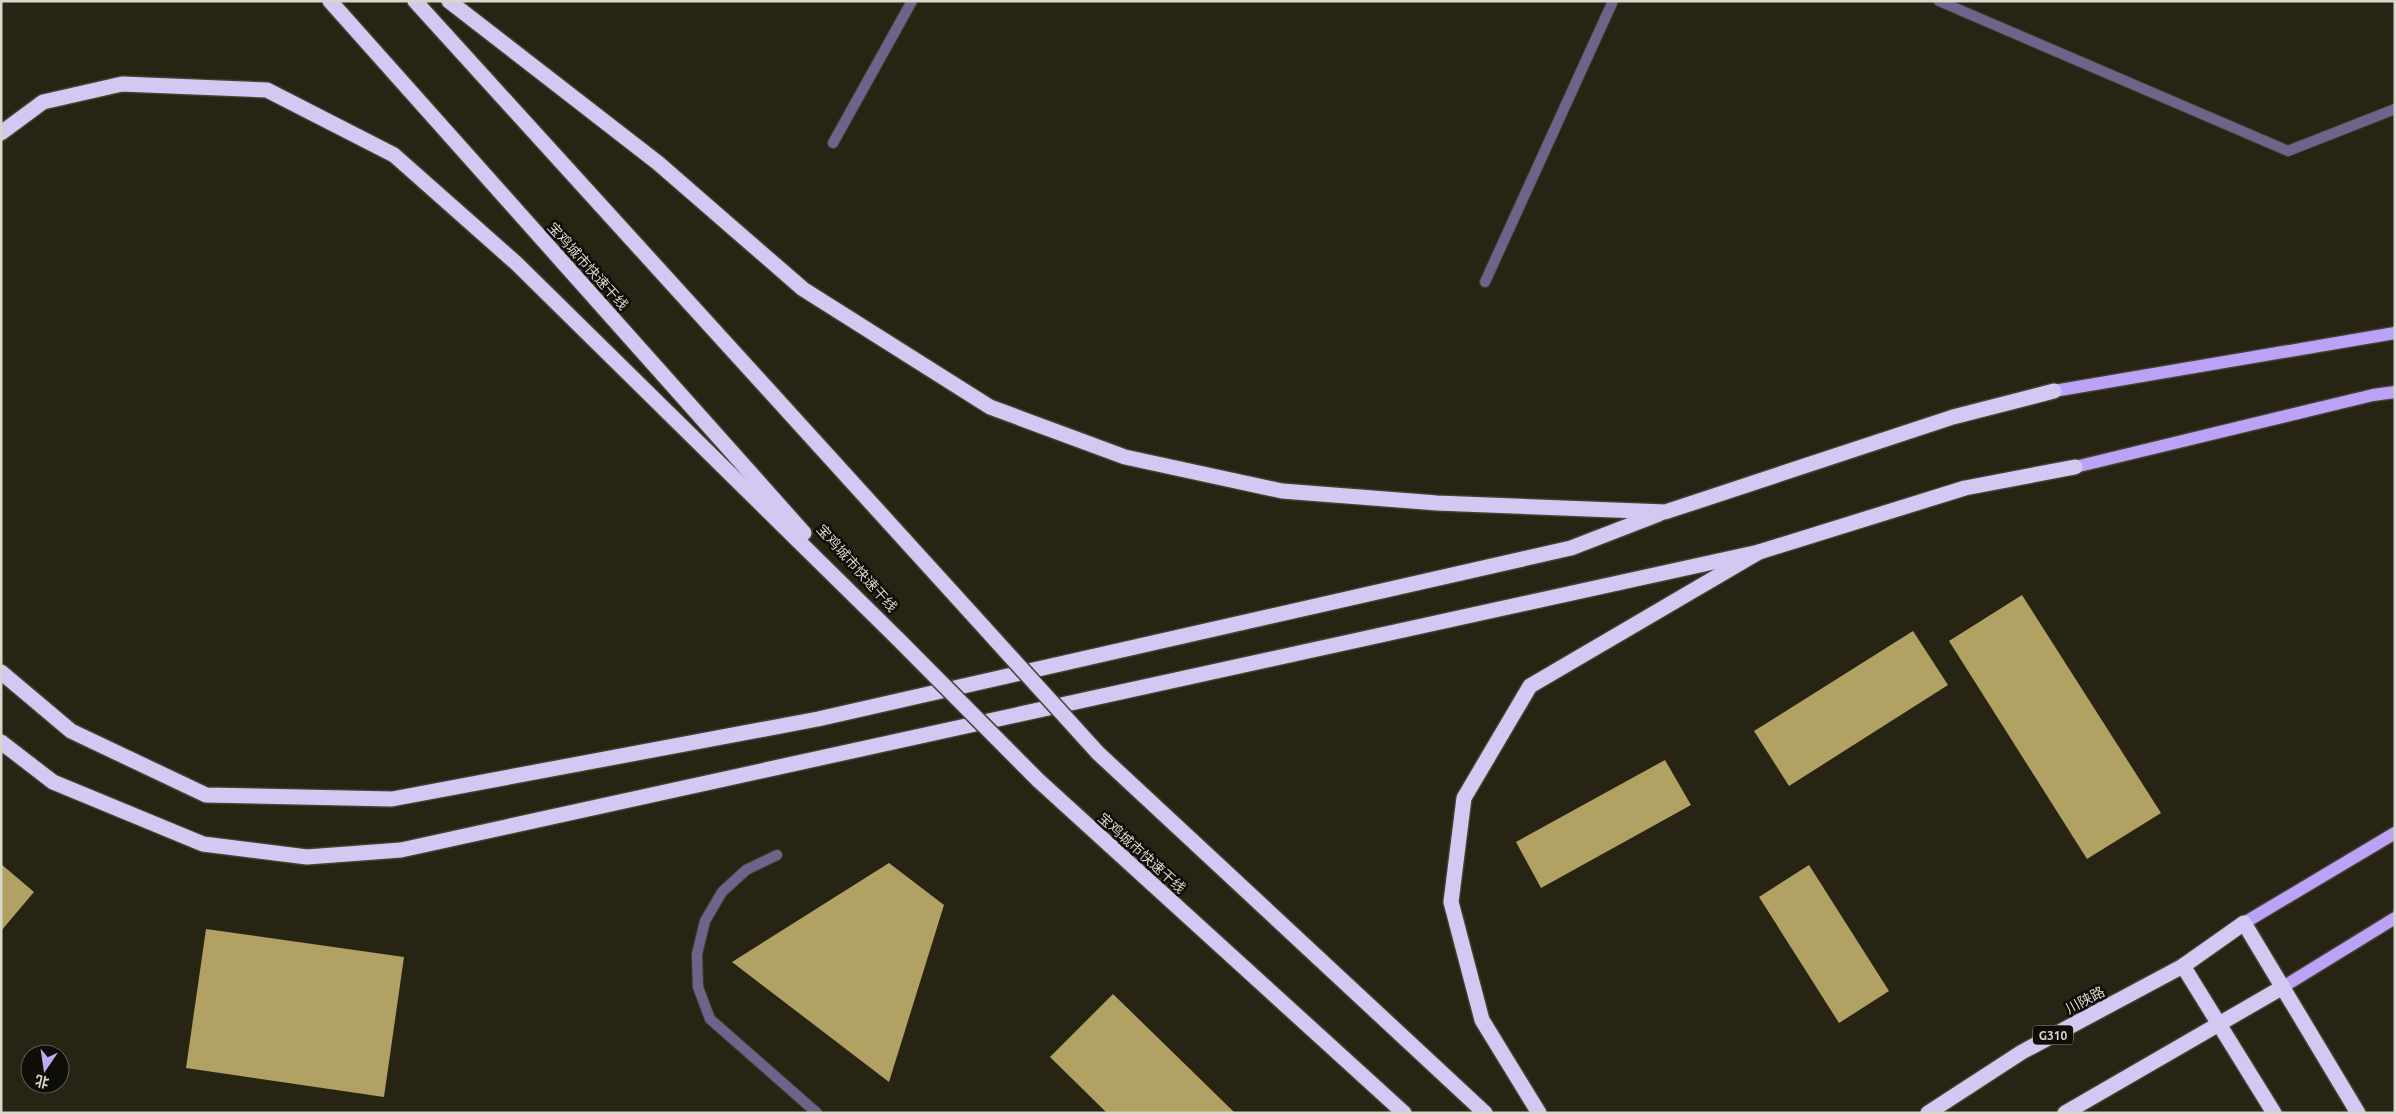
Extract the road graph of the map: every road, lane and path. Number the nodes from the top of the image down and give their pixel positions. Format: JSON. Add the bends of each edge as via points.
{"nodes":[{"id":1,"x":330,"y":1,"type":"edge"},
{"id":2,"x":415,"y":1,"type":"edge"},
{"id":3,"x":449,"y":1,"type":"edge"},
{"id":4,"x":912,"y":1,"type":"edge"},
{"id":5,"x":1613,"y":1,"type":"edge"},
{"id":6,"x":1938,"y":1,"type":"edge"},
{"id":7,"x":2395,"y":109,"type":"edge"},
{"id":8,"x":1,"y":134,"type":"edge"},
{"id":9,"x":833,"y":143,"type":"dead end"},
{"id":10,"x":1485,"y":282,"type":"dead end"},
{"id":11,"x":2395,"y":333,"type":"edge"},
{"id":12,"x":2054,"y":391,"type":"joint"},
{"id":13,"x":2395,"y":392,"type":"edge"},
{"id":14,"x":2075,"y":467,"type":"joint"},
{"id":15,"x":1665,"y":512,"type":"junction"},
{"id":16,"x":1759,"y":552,"type":"junction"},
{"id":17,"x":898,"y":639,"type":"junction"},
{"id":18,"x":1,"y":672,"type":"edge"},
{"id":19,"x":1,"y":742,"type":"edge"},
{"id":20,"x":2395,"y":833,"type":"edge"},
{"id":21,"x":777,"y":855,"type":"dead end"},
{"id":22,"x":2395,"y":918,"type":"edge"},
{"id":23,"x":2244,"y":923,"type":"junction"},
{"id":24,"x":2183,"y":966,"type":"junction"},
{"id":25,"x":2283,"y":987,"type":"junction"},
{"id":26,"x":2219,"y":1024,"type":"junction"},
{"id":27,"x":817,"y":1113,"type":"edge"},
{"id":28,"x":1404,"y":1113,"type":"edge"},
{"id":29,"x":1485,"y":1113,"type":"edge"},
{"id":30,"x":1539,"y":1113,"type":"edge"},
{"id":31,"x":1928,"y":1113,"type":"edge"},
{"id":32,"x":2065,"y":1113,"type":"edge"},
{"id":33,"x":2274,"y":1113,"type":"edge"},
{"id":34,"x":2358,"y":1113,"type":"edge"}],
"edges":[{"from":1,"to":17,"type":"highway","name":"宝鸡城市快速干线"},
{"from":2,"to":29,"type":"highway","bridge":true,"via":[[1098,753]]},
{"from":3,"to":15,"type":"highway","via":[[658,163],[803,289],[990,407],[1125,457],[1282,491],[1437,503]]},
{"from":4,"to":9,"type":"street"},
{"from":5,"to":10,"type":"street"},
{"from":6,"to":7,"type":"street","via":[[2288,151]]},
{"from":8,"to":17,"type":"highway","via":[[43,102],[122,84],[266,90],[394,155],[516,263]]},
{"from":11,"to":12,"type":"main road"},
{"from":12,"to":15,"type":"highway","via":[[1953,417]]},
{"from":13,"to":14,"type":"main road"},
{"from":14,"to":16,"type":"highway","via":[[1965,488]]},
{"from":15,"to":18,"type":"highway","via":[[1572,548],[828,717],[392,800],[206,795],[71,731]]},
{"from":16,"to":19,"type":"highway","via":[[401,850],[307,857],[203,844],[53,782]]},
{"from":16,"to":30,"type":"highway","via":[[1530,686],[1464,798],[1451,902],[1482,1020]]},
{"from":17,"to":28,"type":"highway","name":"宝鸡城市快速干线","bridge":true,"via":[[1038,780]]},
{"from":20,"to":23,"type":"main road","name":"川陕路"},
{"from":21,"to":27,"type":"street","via":[[746,870],[722,892],[713,906],[705,921],[697,954],[698,987],[710,1019]]},
{"from":22,"to":25,"type":"main road"},
{"from":23,"to":24,"type":"highway","name":"川陕路"},
{"from":23,"to":25,"type":"highway"},
{"from":24,"to":26,"type":"highway"},
{"from":24,"to":31,"type":"highway","name":"川陕路","number":"G310","via":[[2022,1052]]},
{"from":25,"to":26,"type":"highway"},
{"from":25,"to":34,"type":"highway"},
{"from":26,"to":32,"type":"highway"},
{"from":26,"to":33,"type":"highway"}]}
